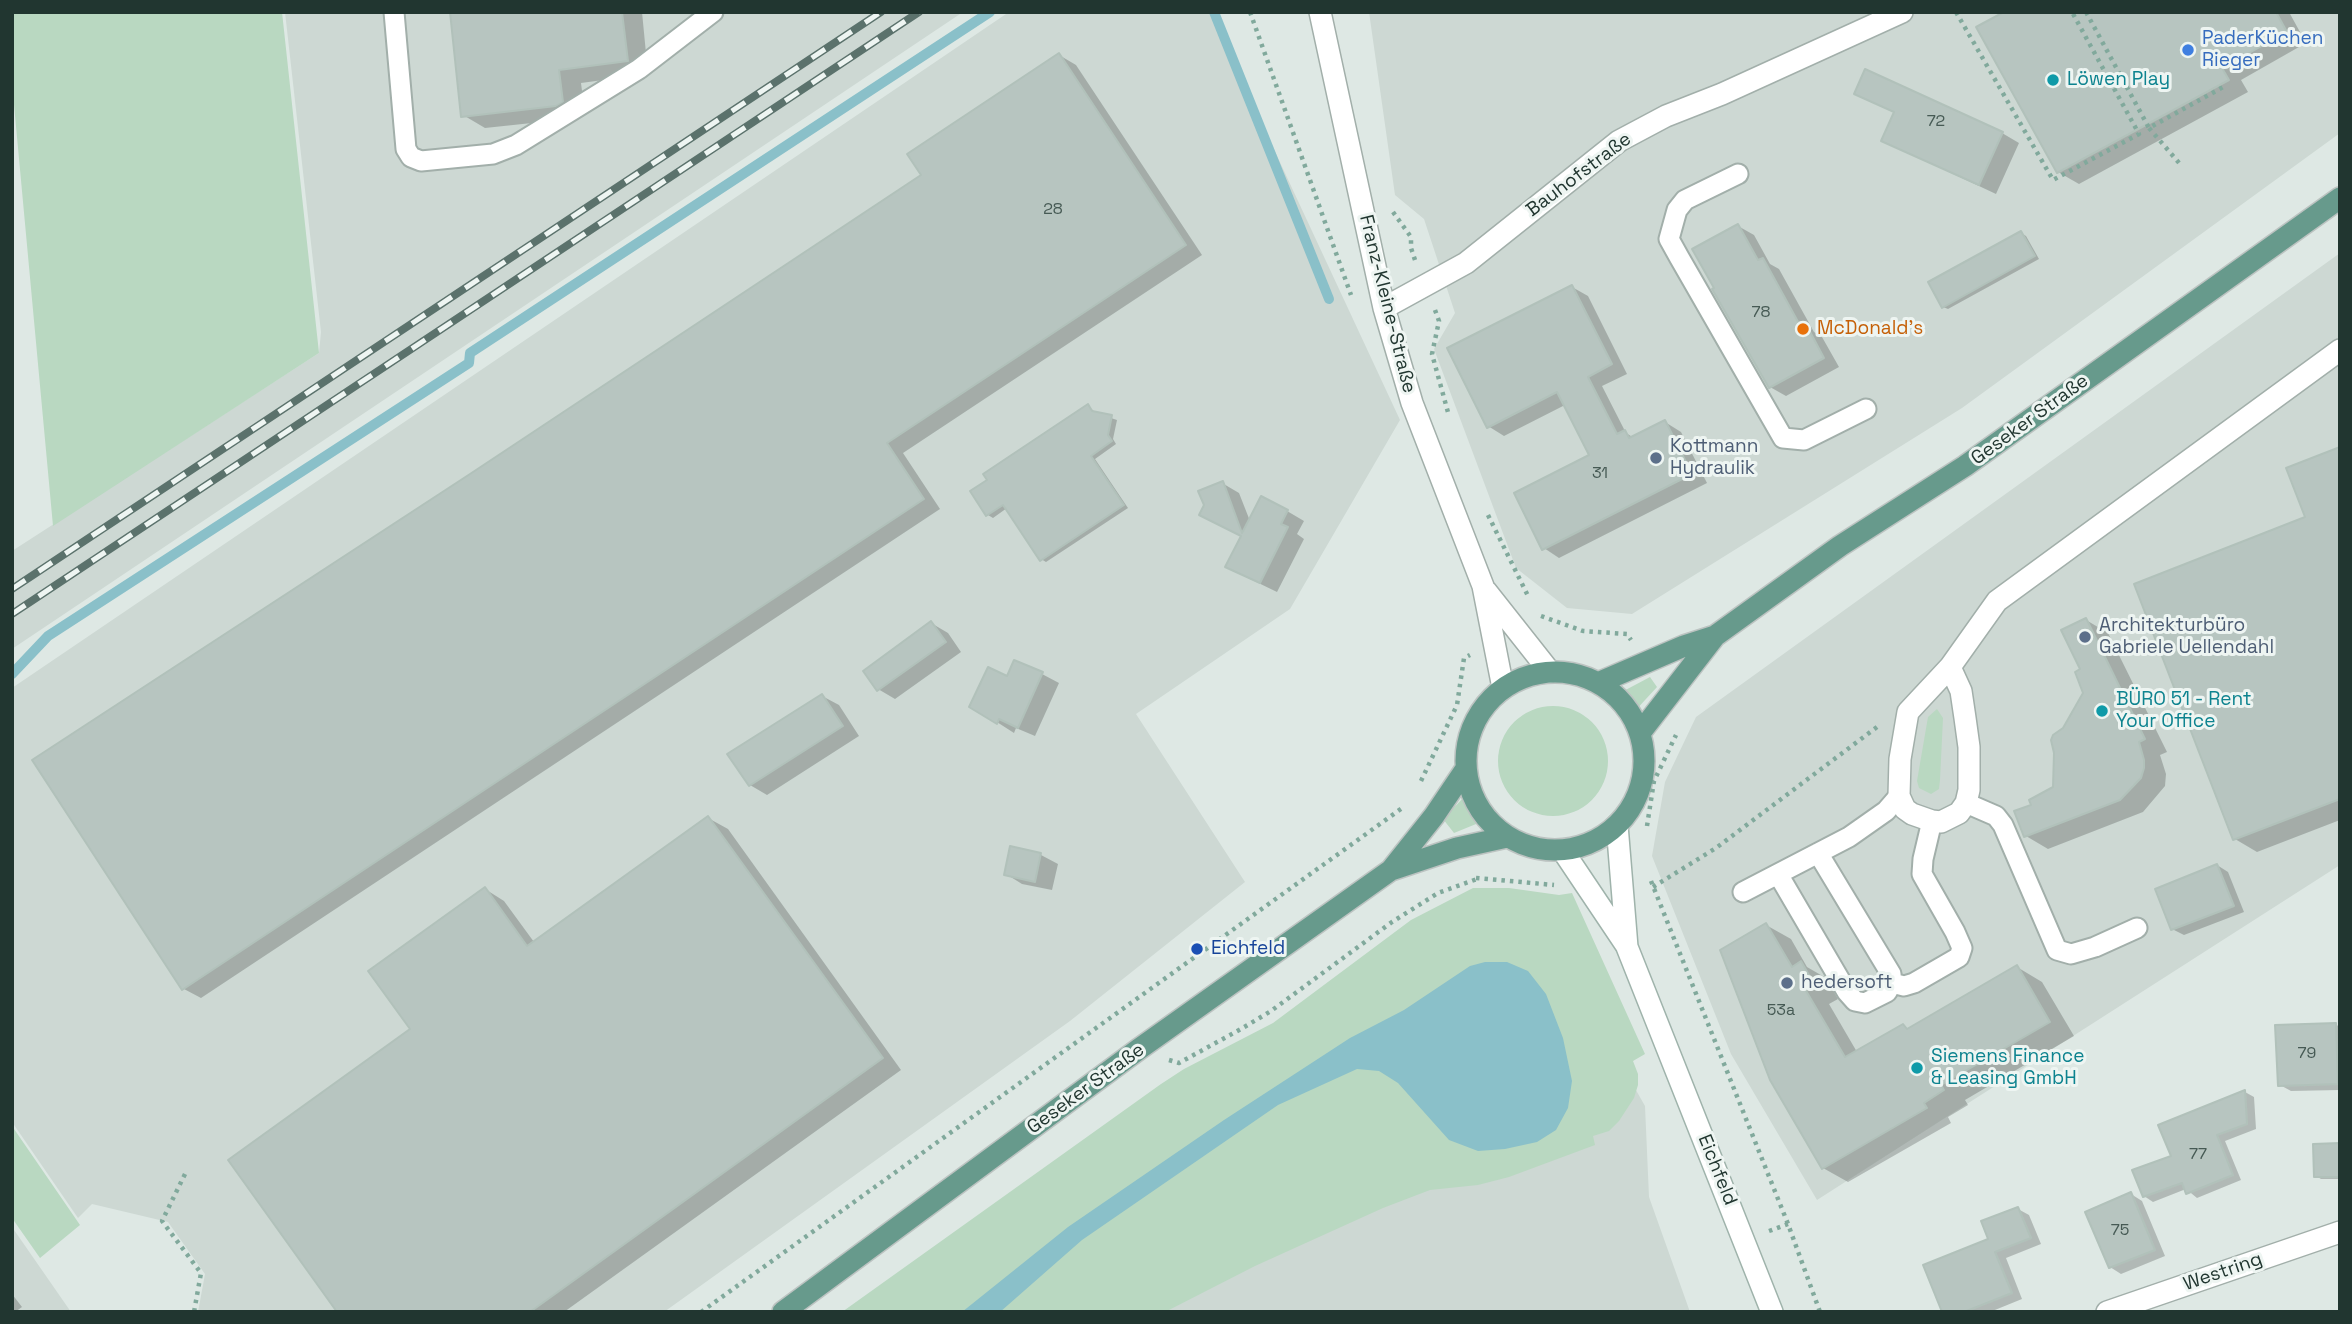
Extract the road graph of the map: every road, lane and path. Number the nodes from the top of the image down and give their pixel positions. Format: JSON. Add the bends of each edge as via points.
{"nodes":[{"id":1,"x":394,"y":12,"type":"edge"},
{"id":2,"x":713,"y":12,"type":"edge"},
{"id":3,"x":1250,"y":12,"type":"edge"},
{"id":4,"x":1320,"y":12,"type":"edge"},
{"id":5,"x":1902,"y":12,"type":"edge"},
{"id":6,"x":1956,"y":12,"type":"edge"},
{"id":7,"x":2073,"y":12,"type":"edge"},
{"id":8,"x":2085,"y":12,"type":"edge"},
{"id":9,"x":2225,"y":86,"type":"dead end"},
{"id":10,"x":2149,"y":128,"type":"junction"},
{"id":11,"x":2180,"y":164,"type":"dead end"},
{"id":12,"x":1738,"y":174,"type":"dead end"},
{"id":13,"x":2340,"y":198,"type":"edge"},
{"id":14,"x":1351,"y":296,"type":"dead end"},
{"id":15,"x":1384,"y":308,"type":"junction"},
{"id":16,"x":2340,"y":350,"type":"edge"},
{"id":17,"x":1866,"y":409,"type":"dead end"},
{"id":18,"x":1483,"y":586,"type":"junction"},
{"id":19,"x":1515,"y":628,"type":"junction"},
{"id":20,"x":1715,"y":636,"type":"junction"},
{"id":21,"x":1494,"y":641,"type":"junction"},
{"id":22,"x":1649,"y":663,"type":"junction"},
{"id":23,"x":1950,"y":667,"type":"junction"},
{"id":24,"x":1550,"y":672,"type":"junction"},
{"id":25,"x":1598,"y":683,"type":"junction"},
{"id":26,"x":1503,"y":688,"type":"junction"},
{"id":27,"x":1670,"y":695,"type":"junction"},
{"id":28,"x":1908,"y":712,"type":"junction"},
{"id":29,"x":1640,"y":733,"type":"junction"},
{"id":30,"x":1465,"y":770,"type":"junction"},
{"id":31,"x":1417,"y":790,"type":"dead end"},
{"id":32,"x":1899,"y":796,"type":"junction"},
{"id":33,"x":1409,"y":803,"type":"dead end"},
{"id":34,"x":1966,"y":803,"type":"junction"},
{"id":35,"x":1932,"y":821,"type":"junction"},
{"id":36,"x":1617,"y":825,"type":"junction"},
{"id":37,"x":1646,"y":831,"type":"dead end"},
{"id":38,"x":1507,"y":838,"type":"junction"},
{"id":39,"x":1563,"y":851,"type":"junction"},
{"id":40,"x":1818,"y":853,"type":"junction"},
{"id":41,"x":1391,"y":870,"type":"junction"},
{"id":42,"x":1778,"y":874,"type":"junction"},
{"id":43,"x":1649,"y":877,"type":"dead end"},
{"id":44,"x":1477,"y":879,"type":"dead end"},
{"id":45,"x":1653,"y":887,"type":"junction"},
{"id":46,"x":1743,"y":892,"type":"dead end"},
{"id":47,"x":2137,"y":928,"type":"dead end"},
{"id":48,"x":1627,"y":947,"type":"junction"},
{"id":49,"x":1892,"y":983,"type":"junction"},
{"id":50,"x":1139,"y":1049,"type":"junction"},
{"id":51,"x":185,"y":1174,"type":"dead end"},
{"id":52,"x":2340,"y":1233,"type":"edge"},
{"id":53,"x":194,"y":1312,"type":"edge"},
{"id":54,"x":701,"y":1312,"type":"edge"},
{"id":55,"x":783,"y":1312,"type":"edge"},
{"id":56,"x":1773,"y":1312,"type":"edge"},
{"id":57,"x":1820,"y":1312,"type":"edge"},
{"id":58,"x":2107,"y":1312,"type":"edge"}],
"edges":[{"from":1,"to":2,"type":"lane","via":[[405,149],[421,161],[494,154],[516,145],[639,69]]},
{"from":3,"to":14,"type":"path"},
{"from":4,"to":15,"type":"street","name":"Franz-Kleine-Straße"},
{"from":5,"to":15,"type":"street","name":"Bauhofstraße","via":[[1619,141],[1466,264]]},
{"from":6,"to":7,"type":"path","via":[[2053,180],[2139,134]]},
{"from":8,"to":10,"type":"path"},
{"from":9,"to":10,"type":"path"},
{"from":10,"to":11,"type":"path"},
{"from":12,"to":17,"type":"lane","via":[[1685,200],[1677,210],[1670,239],[1679,257],[1783,438],[1804,440]]},
{"from":13,"to":20,"type":"main road","name":"Geseker Straße","via":[[1965,466],[1840,546]]},
{"from":15,"to":18,"type":"street","name":"Franz-Kleine-Straße","via":[[1412,403]]},
{"from":16,"to":23,"type":"street","via":[[1997,601]]},
{"from":18,"to":19,"type":"street","name":"Franz-Kleine-Straße"},
{"from":18,"to":21,"type":"street","name":"Franz-Kleine-Straße"},
{"from":19,"to":22,"type":"path","via":[[1538,615],[1583,631],[1627,634]]},
{"from":19,"to":24,"type":"street","name":"Franz-Kleine-Straße"},
{"from":20,"to":22,"type":"main road","name":"Geseker Straße"},
{"from":20,"to":27,"type":"main road","name":"Geseker Straße"},
{"from":21,"to":26,"type":"street","name":"Franz-Kleine-Straße"},
{"from":21,"to":31,"type":"path","via":[[1464,658],[1457,705]]},
{"from":22,"to":25,"type":"main road","name":"Geseker Straße"},
{"from":23,"to":28,"type":"street"},
{"from":23,"to":34,"type":"street","via":[[1961,691],[1969,747]]},
{"from":24,"to":25,"type":"main road","via":[[1577,674]]},
{"from":24,"to":26,"type":"main road"},
{"from":25,"to":29,"type":"main road","via":[[1616,696]]},
{"from":26,"to":30,"type":"main road","via":[[1484,705],[1471,729]]},
{"from":27,"to":29,"type":"main road","name":"Geseker Straße"},
{"from":27,"to":37,"type":"path","via":[[1685,717],[1654,781]]},
{"from":28,"to":32,"type":"street","via":[[1899,759]]},
{"from":28,"to":45,"type":"path","via":[[1892,715],[1716,848]]},
{"from":29,"to":36,"type":"main road","via":[[1644,769],[1636,799]]},
{"from":30,"to":38,"type":"main road","via":[[1476,805]]},
{"from":30,"to":41,"type":"main road","name":"Geseker Straße"},
{"from":32,"to":35,"type":"street","via":[[1905,809]]},
{"from":32,"to":40,"type":"lane","via":[[1886,811]]},
{"from":33,"to":54,"type":"path"},
{"from":34,"to":35,"type":"street","via":[[1951,819]]},
{"from":34,"to":47,"type":"lane","via":[[1996,816],[2003,825],[2057,950],[2071,954]]},
{"from":35,"to":49,"type":"lane","via":[[1922,874],[1962,948],[1959,957],[1914,983]]},
{"from":36,"to":39,"type":"main road","via":[[1592,842]]},
{"from":36,"to":48,"type":"street","name":"Eichfeld"},
{"from":38,"to":39,"type":"main road","via":[[1532,848]]},
{"from":38,"to":41,"type":"main road","name":"Geseker Straße","via":[[1457,848]]},
{"from":39,"to":48,"type":"street"},
{"from":40,"to":42,"type":"lane"},
{"from":40,"to":49,"type":"lane","via":[[1891,974]]},
{"from":41,"to":50,"type":"main road","name":"Geseker Straße"},
{"from":42,"to":46,"type":"lane"},
{"from":42,"to":49,"type":"lane","via":[[1855,1001],[1865,1003],[1887,992]]},
{"from":43,"to":45,"type":"path"},
{"from":44,"to":50,"type":"path","via":[[1438,893],[1391,922],[1271,1011],[1179,1063]]},
{"from":45,"to":57,"type":"path"},
{"from":48,"to":56,"type":"street","name":"Eichfeld"},
{"from":50,"to":55,"type":"main road","name":"Geseker Straße"},
{"from":51,"to":53,"type":"path","via":[[162,1221],[201,1273]]},
{"from":52,"to":58,"type":"street","name":"Westring"}]}
